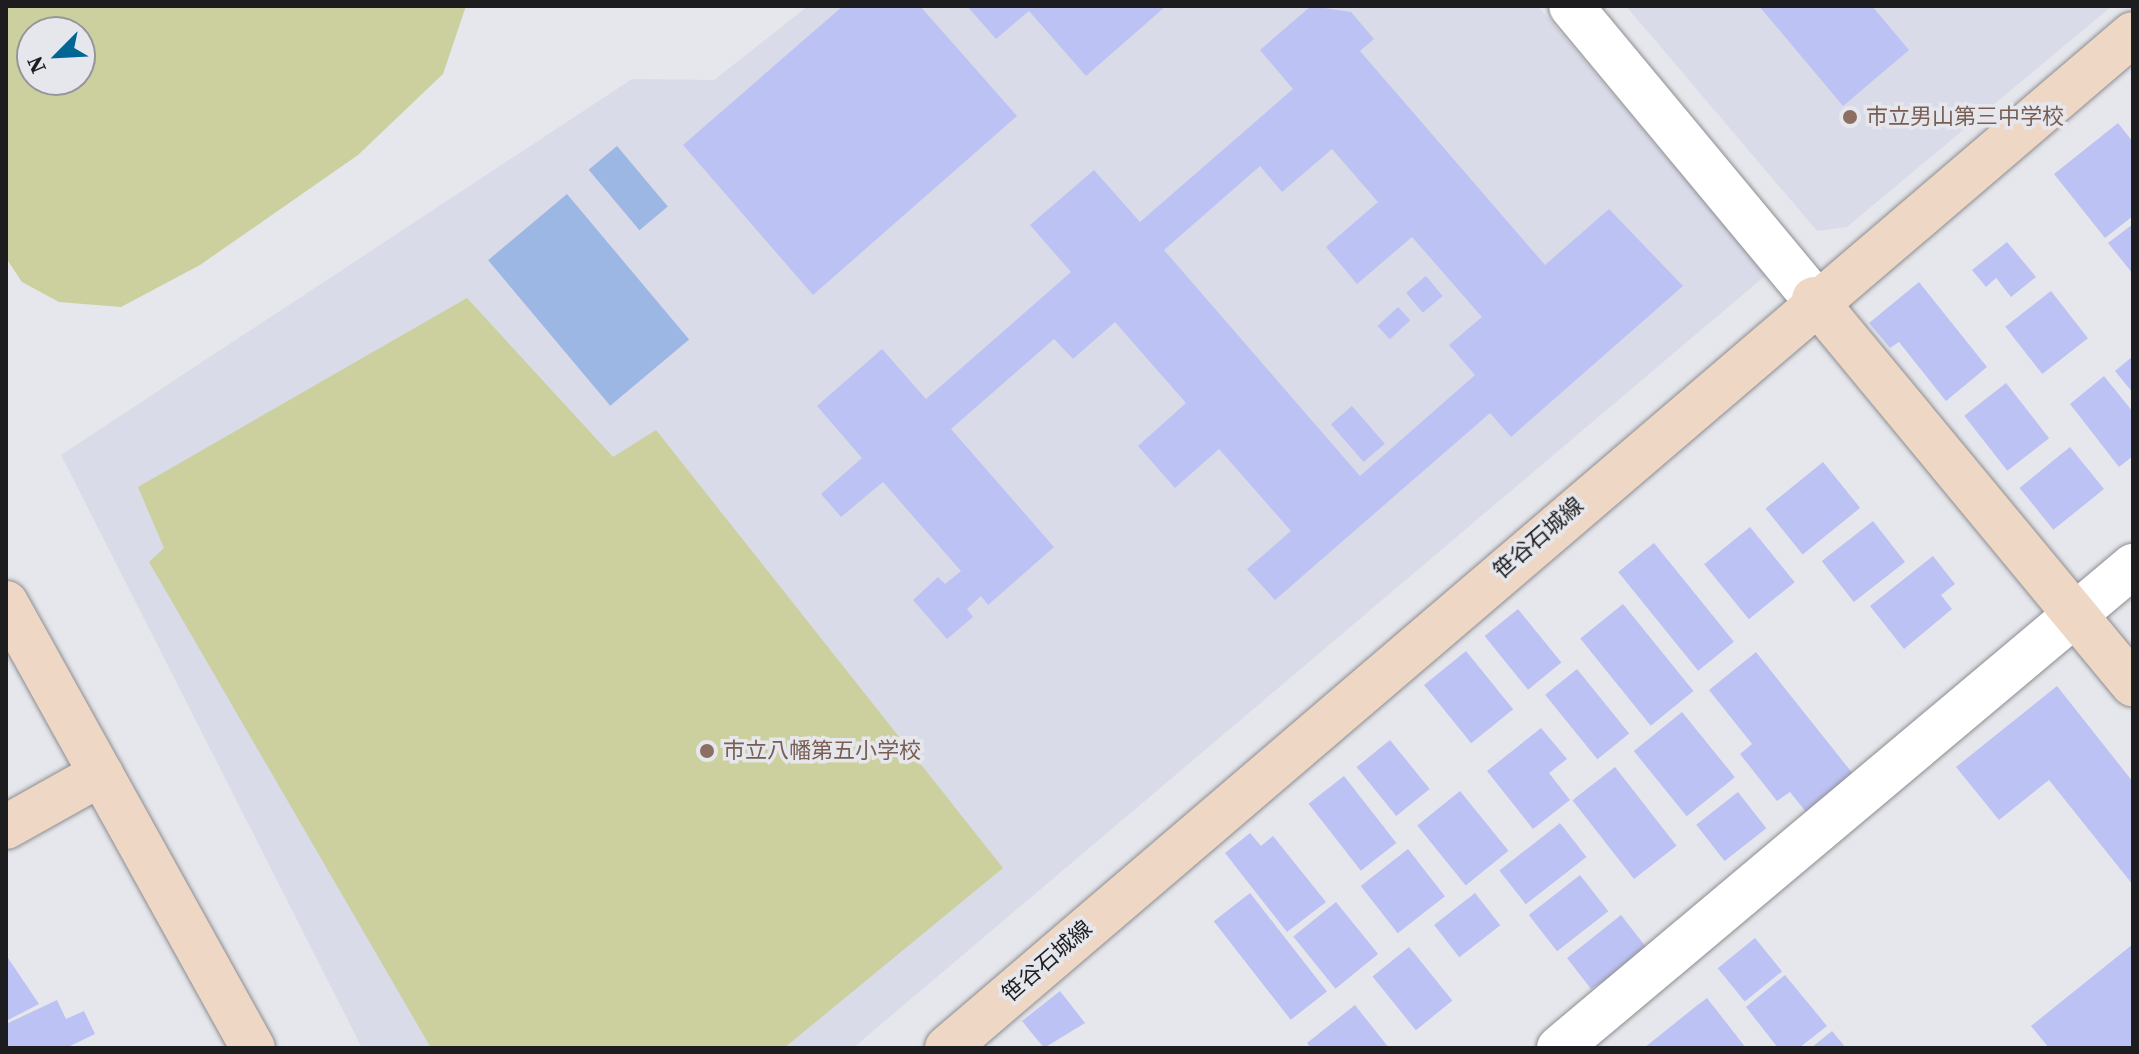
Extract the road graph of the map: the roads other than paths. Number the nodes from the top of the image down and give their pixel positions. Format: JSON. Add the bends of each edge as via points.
{"nodes":[{"id":1,"x":1571,"y":6,"type":"edge"},
{"id":2,"x":2133,"y":34,"type":"edge"},
{"id":3,"x":1814,"y":299,"type":"junction"},
{"id":4,"x":2133,"y":566,"type":"edge"},
{"id":5,"x":6,"y":603,"type":"edge"},
{"id":6,"x":2076,"y":614,"type":"junction"},
{"id":7,"x":2133,"y":684,"type":"edge"},
{"id":8,"x":101,"y":774,"type":"junction"},
{"id":9,"x":6,"y":827,"type":"edge"},
{"id":10,"x":253,"y":1048,"type":"edge"},
{"id":11,"x":947,"y":1048,"type":"edge"},
{"id":12,"x":1559,"y":1048,"type":"edge"}],
"edges":[{"from":1,"to":3,"type":"street"},
{"from":2,"to":3,"type":"street","name":"笹谷石城線"},
{"from":3,"to":6,"type":"street"},
{"from":3,"to":11,"type":"street","name":"笹谷石城線"},
{"from":4,"to":6,"type":"street"},
{"from":5,"to":8,"type":"street"},
{"from":6,"to":7,"type":"street"},
{"from":6,"to":12,"type":"street"},
{"from":8,"to":9,"type":"street"},
{"from":8,"to":10,"type":"street"}]}
